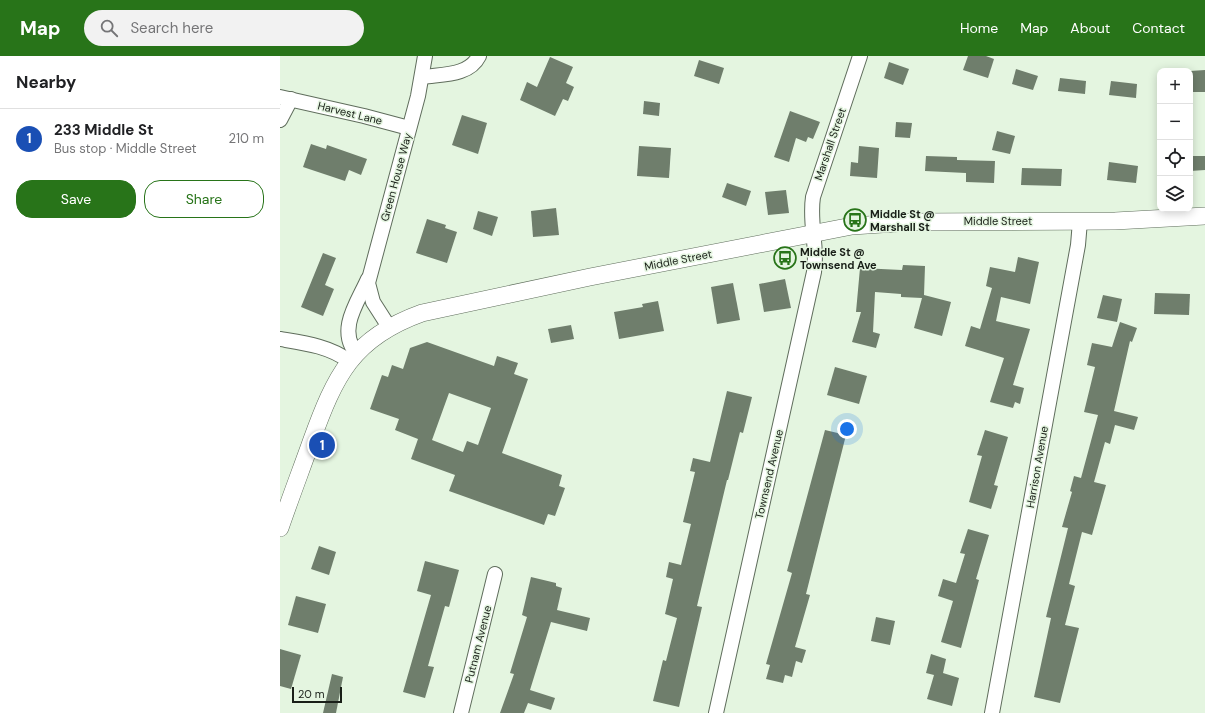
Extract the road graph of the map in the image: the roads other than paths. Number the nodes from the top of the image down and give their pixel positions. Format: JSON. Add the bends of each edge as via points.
{"nodes":[{"id":1,"x":426,"y":56,"type":"edge"},
{"id":2,"x":479,"y":56,"type":"edge"},
{"id":3,"x":860,"y":56,"type":"edge"},
{"id":4,"x":423,"y":77,"type":"junction"},
{"id":5,"x":286,"y":98,"type":"edge"},
{"id":6,"x":280,"y":120,"type":"edge"},
{"id":7,"x":409,"y":128,"type":"junction"},
{"id":8,"x":1205,"y":216,"type":"edge"},
{"id":9,"x":1080,"y":221,"type":"junction"},
{"id":10,"x":813,"y":234,"type":"junction"},
{"id":11,"x":369,"y":277,"type":"junction"},
{"id":12,"x":389,"y":327,"type":"junction"},
{"id":13,"x":280,"y":339,"type":"edge"},
{"id":14,"x":352,"y":357,"type":"junction"},
{"id":15,"x":280,"y":528,"type":"edge"},
{"id":16,"x":495,"y":574,"type":"dead end"},
{"id":17,"x":461,"y":713,"type":"edge"},
{"id":18,"x":716,"y":713,"type":"edge"},
{"id":19,"x":992,"y":713,"type":"edge"}],
"edges":[{"from":1,"to":4,"type":"street","name":"Green House Way"},
{"from":2,"to":4,"type":"street","via":[[475,63],[464,71]]},
{"from":3,"to":10,"type":"street","name":"Marshall Street","via":[[813,197]]},
{"from":4,"to":7,"type":"street","name":"Green House Way"},
{"from":5,"to":6,"type":"street","name":"Harvest Lane"},
{"from":5,"to":7,"type":"street","name":"Harvest Lane"},
{"from":7,"to":11,"type":"street","name":"Green House Way"},
{"from":8,"to":9,"type":"street","name":"Middle Street"},
{"from":9,"to":10,"type":"street","name":"Middle Street","via":[[912,222],[852,226]]},
{"from":9,"to":19,"type":"street","name":"Harrison Avenue","via":[[1078,245]]},
{"from":10,"to":12,"type":"street","name":"Middle Street","via":[[450,306],[422,313]]},
{"from":10,"to":18,"type":"street","name":"Townsend Avenue","via":[[816,255],[814,272]]},
{"from":11,"to":12,"type":"street","via":[[370,296]]},
{"from":11,"to":14,"type":"street","via":[[354,307],[348,330]]},
{"from":12,"to":14,"type":"street","name":"Middle Street"},
{"from":13,"to":14,"type":"street","via":[[310,344]]},
{"from":14,"to":15,"type":"street","name":"Middle Street","via":[[330,392]]},
{"from":16,"to":17,"type":"street","name":"Putnam Avenue"}]}
